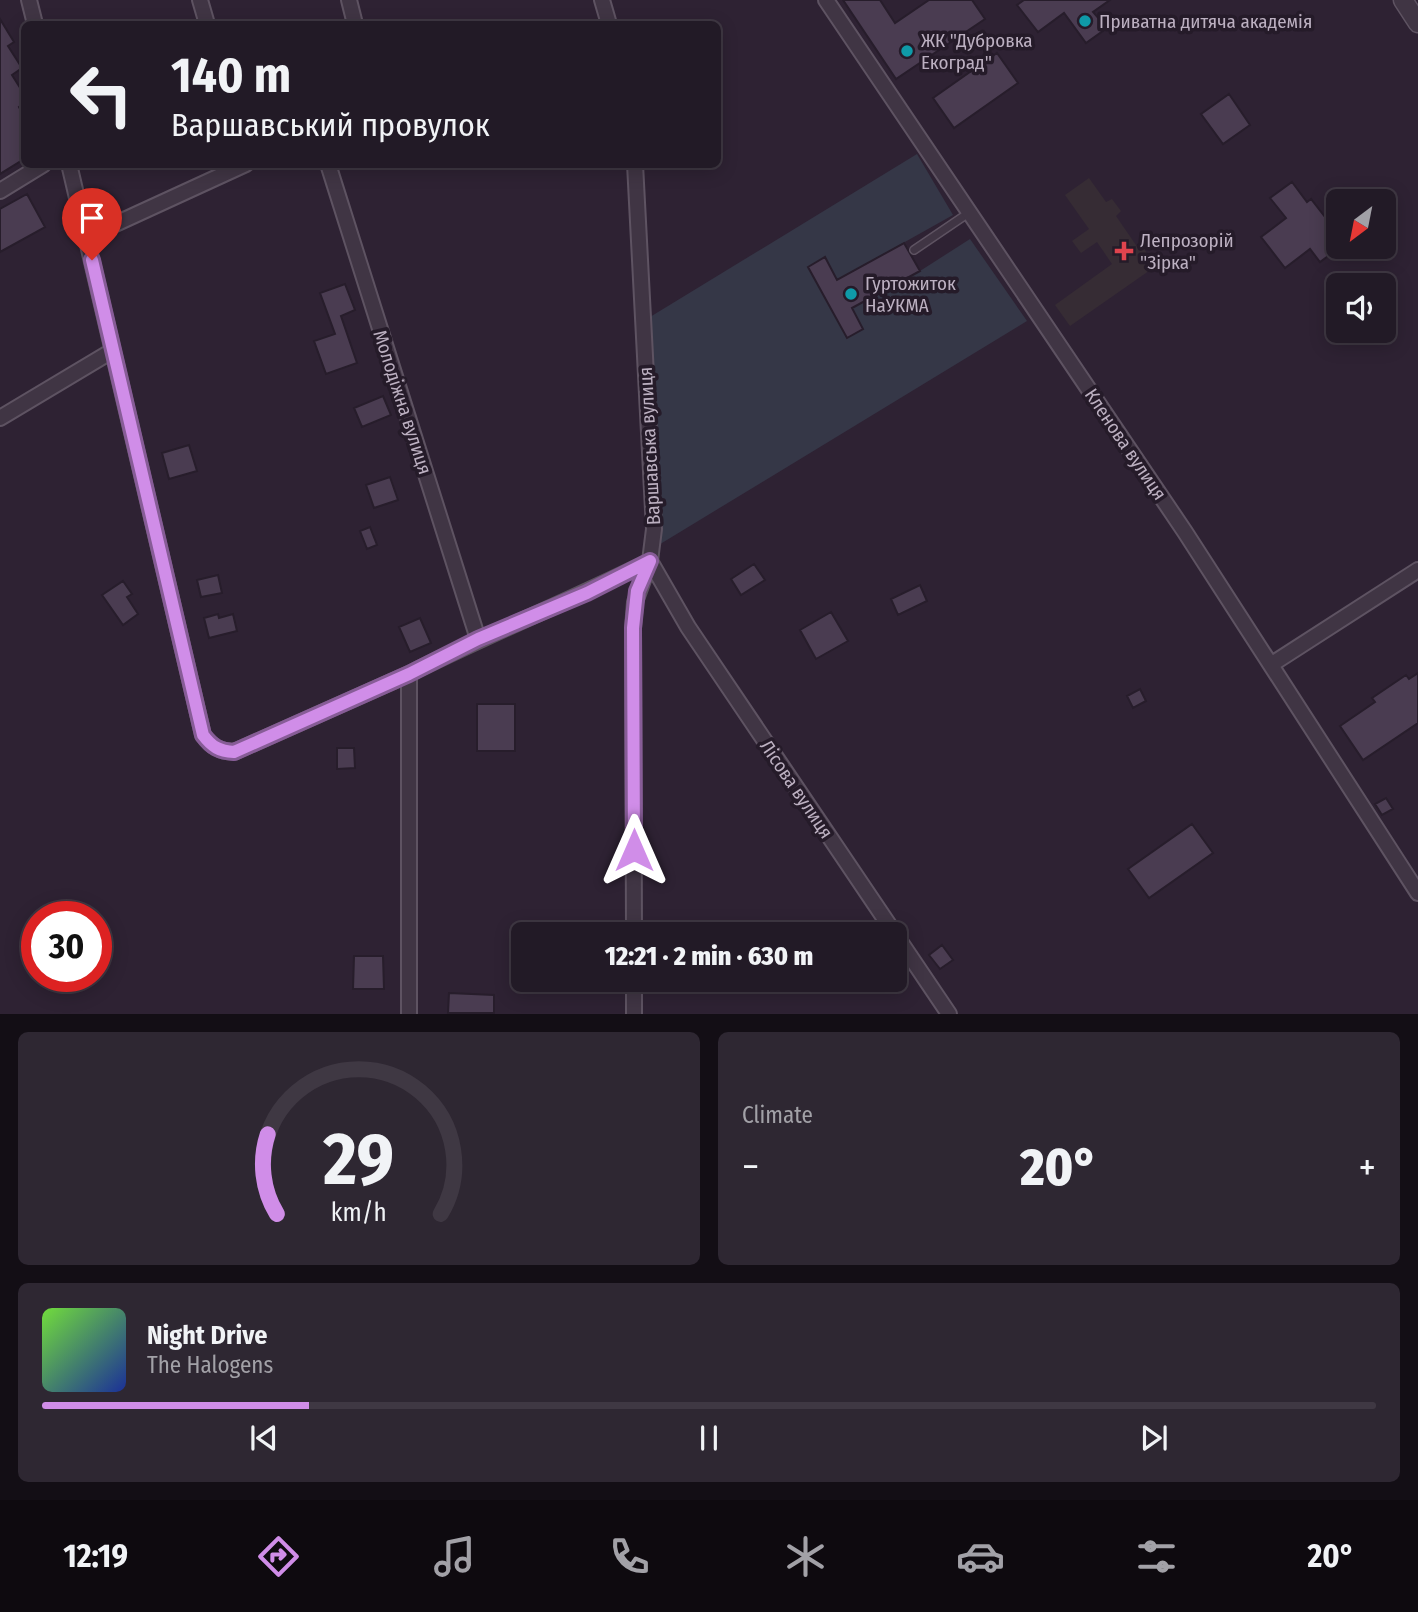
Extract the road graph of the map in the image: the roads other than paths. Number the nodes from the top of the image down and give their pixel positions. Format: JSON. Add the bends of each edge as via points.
{"nodes":[{"id":1,"x":29,"y":0,"type":"edge"},
{"id":2,"x":200,"y":0,"type":"edge"},
{"id":3,"x":349,"y":0,"type":"edge"},
{"id":4,"x":603,"y":0,"type":"edge"},
{"id":5,"x":826,"y":0,"type":"edge"},
{"id":6,"x":1403,"y":0,"type":"edge"},
{"id":7,"x":34,"y":21,"type":"edge"},
{"id":8,"x":206,"y":21,"type":"edge"},
{"id":9,"x":354,"y":21,"type":"edge"},
{"id":10,"x":608,"y":21,"type":"edge"},
{"id":11,"x":1418,"y":23,"type":"edge"},
{"id":12,"x":37,"y":168,"type":"edge"},
{"id":13,"x":70,"y":168,"type":"edge"},
{"id":14,"x":237,"y":168,"type":"edge"},
{"id":15,"x":329,"y":168,"type":"edge"},
{"id":16,"x":635,"y":168,"type":"edge"},
{"id":17,"x":0,"y":191,"type":"edge"},
{"id":18,"x":970,"y":212,"type":"junction"},
{"id":19,"x":87,"y":237,"type":"junction"},
{"id":20,"x":914,"y":250,"type":"dead end"},
{"id":21,"x":112,"y":351,"type":"junction"},
{"id":22,"x":0,"y":418,"type":"edge"},
{"id":23,"x":650,"y":561,"type":"junction"},
{"id":24,"x":1418,"y":570,"type":"edge"},
{"id":25,"x":478,"y":639,"type":"junction"},
{"id":26,"x":1272,"y":664,"type":"junction"},
{"id":27,"x":409,"y":674,"type":"junction"},
{"id":28,"x":1418,"y":893,"type":"edge"},
{"id":29,"x":634,"y":922,"type":"edge"},
{"id":30,"x":634,"y":992,"type":"edge"},
{"id":31,"x":409,"y":1013,"type":"edge"},
{"id":32,"x":634,"y":1013,"type":"edge"},
{"id":33,"x":947,"y":1013,"type":"edge"}],
"edges":[{"from":1,"to":7,"type":"street"},
{"from":2,"to":8,"type":"street"},
{"from":3,"to":9,"type":"street"},
{"from":4,"to":10,"type":"street"},
{"from":5,"to":18,"type":"street","name":"Кленова вулиця"},
{"from":6,"to":11,"type":"street"},
{"from":12,"to":17,"type":"street"},
{"from":13,"to":19,"type":"street"},
{"from":14,"to":19,"type":"street"},
{"from":15,"to":25,"type":"street","name":"Молодіжна вулиця"},
{"from":16,"to":23,"type":"street","name":"Варшавська вулиця","via":[[653,519]]},
{"from":18,"to":20,"type":"lane"},
{"from":18,"to":26,"type":"street","name":"Кленова вулиця"},
{"from":19,"to":21,"type":"street"},
{"from":21,"to":22,"type":"street"},
{"from":21,"to":27,"type":"street","via":[[203,735],[211,745],[234,752]]},
{"from":23,"to":25,"type":"street"},
{"from":23,"to":29,"type":"street","name":"Варшавська вулиця","via":[[637,591],[633,628]]},
{"from":23,"to":33,"type":"street","name":"Лісова вулиця","via":[[695,638]]},
{"from":24,"to":26,"type":"street"},
{"from":25,"to":27,"type":"street"},
{"from":26,"to":28,"type":"street","name":"Кленова вулиця"},
{"from":27,"to":31,"type":"street"},
{"from":30,"to":32,"type":"street"}]}
